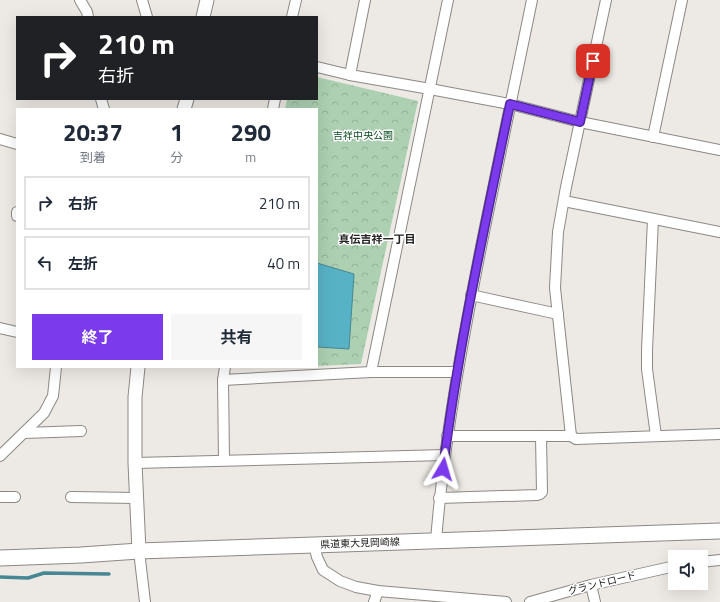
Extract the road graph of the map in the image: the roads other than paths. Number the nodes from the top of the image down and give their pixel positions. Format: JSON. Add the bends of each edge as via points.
{"nodes":[{"id":1,"x":80,"y":0,"type":"edge"},
{"id":2,"x":142,"y":0,"type":"edge"},
{"id":3,"x":207,"y":0,"type":"edge"},
{"id":4,"x":296,"y":0,"type":"edge"},
{"id":5,"x":365,"y":0,"type":"edge"},
{"id":6,"x":448,"y":0,"type":"edge"},
{"id":7,"x":532,"y":0,"type":"edge"},
{"id":8,"x":606,"y":0,"type":"edge"},
{"id":9,"x":682,"y":0,"type":"edge"},
{"id":10,"x":88,"y":16,"type":"edge"},
{"id":11,"x":147,"y":16,"type":"edge"},
{"id":12,"x":204,"y":16,"type":"edge"},
{"id":13,"x":292,"y":16,"type":"edge"},
{"id":14,"x":318,"y":68,"type":"edge"},
{"id":15,"x":350,"y":75,"type":"junction"},
{"id":16,"x":430,"y":89,"type":"junction"},
{"id":17,"x":510,"y":104,"type":"junction"},
{"id":18,"x":580,"y":122,"type":"junction"},
{"id":19,"x":653,"y":137,"type":"junction"},
{"id":20,"x":0,"y":139,"type":"edge"},
{"id":21,"x":16,"y":144,"type":"edge"},
{"id":22,"x":720,"y":150,"type":"edge"},
{"id":23,"x":564,"y":201,"type":"junction"},
{"id":24,"x":653,"y":219,"type":"junction"},
{"id":25,"x":720,"y":232,"type":"edge"},
{"id":26,"x":471,"y":295,"type":"junction"},
{"id":27,"x":558,"y":314,"type":"junction"},
{"id":28,"x":0,"y":328,"type":"edge"},
{"id":29,"x":16,"y":332,"type":"edge"},
{"id":30,"x":56,"y":368,"type":"edge"},
{"id":31,"x":138,"y":368,"type":"edge"},
{"id":32,"x":225,"y":368,"type":"edge"},
{"id":33,"x":371,"y":372,"type":"junction"},
{"id":34,"x":458,"y":372,"type":"junction"},
{"id":35,"x":223,"y":380,"type":"junction"},
{"id":36,"x":81,"y":431,"type":"dead end"},
{"id":37,"x":24,"y":433,"type":"junction"},
{"id":38,"x":720,"y":434,"type":"edge"},
{"id":39,"x":447,"y":436,"type":"junction"},
{"id":40,"x":541,"y":436,"type":"junction"},
{"id":41,"x":571,"y":436,"type":"junction"},
{"id":42,"x":656,"y":436,"type":"junction"},
{"id":43,"x":445,"y":455,"type":"junction"},
{"id":44,"x":0,"y":456,"type":"edge"},
{"id":45,"x":224,"y":460,"type":"junction"},
{"id":46,"x":135,"y":463,"type":"junction"},
{"id":47,"x":0,"y":497,"type":"edge"},
{"id":48,"x":15,"y":497,"type":"dead end"},
{"id":49,"x":71,"y":497,"type":"dead end"},
{"id":50,"x":137,"y":498,"type":"junction"},
{"id":51,"x":439,"y":498,"type":"junction"},
{"id":52,"x":720,"y":531,"type":"edge"},
{"id":53,"x":436,"y":541,"type":"junction"},
{"id":54,"x":314,"y":545,"type":"junction"},
{"id":55,"x":139,"y":551,"type":"junction"},
{"id":56,"x":0,"y":558,"type":"edge"},
{"id":57,"x":720,"y":560,"type":"edge"},
{"id":58,"x":708,"y":561,"type":"edge"},
{"id":59,"x":668,"y":568,"type":"edge"},
{"id":60,"x":591,"y":585,"type":"junction"},
{"id":61,"x":378,"y":591,"type":"junction"},
{"id":62,"x":145,"y":602,"type":"edge"},
{"id":63,"x":374,"y":602,"type":"edge"},
{"id":64,"x":506,"y":602,"type":"edge"},
{"id":65,"x":530,"y":602,"type":"edge"},
{"id":66,"x":595,"y":602,"type":"edge"}],
"edges":[{"from":1,"to":10,"type":"street"},
{"from":2,"to":11,"type":"street"},
{"from":3,"to":12,"type":"street"},
{"from":4,"to":13,"type":"street"},
{"from":5,"to":15,"type":"street"},
{"from":6,"to":16,"type":"street"},
{"from":7,"to":17,"type":"street"},
{"from":8,"to":18,"type":"street"},
{"from":9,"to":19,"type":"street"},
{"from":14,"to":15,"type":"street"},
{"from":15,"to":16,"type":"street"},
{"from":16,"to":17,"type":"street"},
{"from":16,"to":33,"type":"street"},
{"from":17,"to":18,"type":"street"},
{"from":17,"to":26,"type":"street"},
{"from":18,"to":19,"type":"street"},
{"from":18,"to":23,"type":"street"},
{"from":19,"to":22,"type":"street"},
{"from":20,"to":21,"type":"street"},
{"from":23,"to":24,"type":"street"},
{"from":23,"to":27,"type":"street","via":[[556,253],[555,288]]},
{"from":24,"to":25,"type":"street"},
{"from":24,"to":42,"type":"street","via":[[647,363]]},
{"from":26,"to":27,"type":"street"},
{"from":26,"to":34,"type":"street"},
{"from":27,"to":41,"type":"street"},
{"from":28,"to":29,"type":"street"},
{"from":30,"to":37,"type":"street","via":[[53,396],[44,414]]},
{"from":31,"to":46,"type":"street","via":[[135,397]]},
{"from":32,"to":35,"type":"street"},
{"from":33,"to":34,"type":"street"},
{"from":33,"to":35,"type":"street"},
{"from":34,"to":39,"type":"street"},
{"from":35,"to":45,"type":"street"},
{"from":36,"to":37,"type":"street"},
{"from":37,"to":44,"type":"street"},
{"from":38,"to":42,"type":"street"},
{"from":39,"to":40,"type":"street"},
{"from":39,"to":43,"type":"street"},
{"from":40,"to":41,"type":"street"},
{"from":40,"to":51,"type":"street","via":[[540,494]]},
{"from":41,"to":42,"type":"street","via":[[576,439]]},
{"from":43,"to":45,"type":"street"},
{"from":43,"to":51,"type":"street"},
{"from":45,"to":46,"type":"street"},
{"from":46,"to":50,"type":"street"},
{"from":47,"to":48,"type":"street"},
{"from":49,"to":50,"type":"street"},
{"from":50,"to":55,"type":"street"},
{"from":51,"to":53,"type":"street"},
{"from":52,"to":53,"type":"main road","name":"県道東大見岡崎線"},
{"from":53,"to":54,"type":"main road","name":"県道東大見岡崎線"},
{"from":54,"to":55,"type":"main road","name":"県道東大見岡崎線"},
{"from":54,"to":61,"type":"street","via":[[323,570],[356,587]]},
{"from":55,"to":56,"type":"main road","name":"県道東大見岡崎線"},
{"from":55,"to":62,"type":"street"},
{"from":57,"to":58,"type":"street"},
{"from":59,"to":60,"type":"street","name":"グランドロード"},
{"from":60,"to":65,"type":"street","name":"グランドロード"},
{"from":60,"to":66,"type":"street"},
{"from":61,"to":63,"type":"street"},
{"from":61,"to":64,"type":"street"}]}
